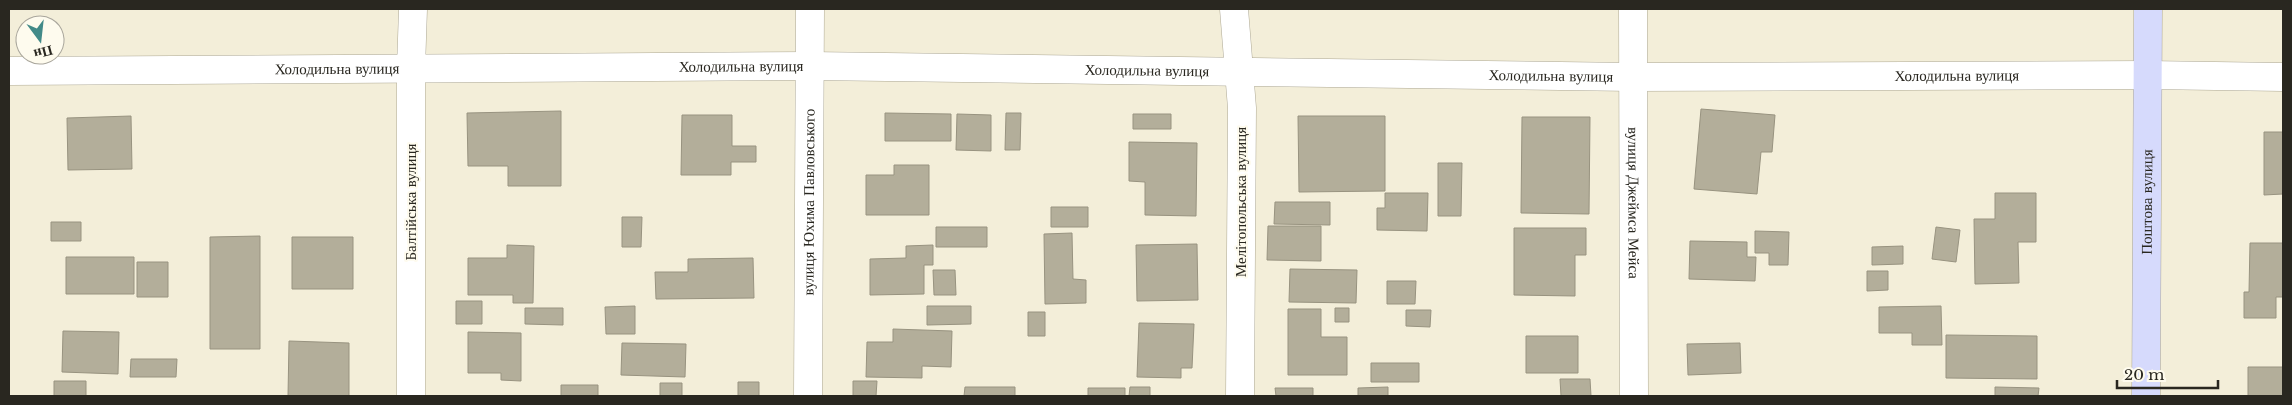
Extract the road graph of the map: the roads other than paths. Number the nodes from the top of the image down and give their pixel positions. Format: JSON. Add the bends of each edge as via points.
{"nodes":[{"id":1,"x":413,"y":9,"type":"edge"},
{"id":2,"x":810,"y":9,"type":"edge"},
{"id":3,"x":1234,"y":9,"type":"edge"},
{"id":4,"x":1633,"y":9,"type":"edge"},
{"id":5,"x":2148,"y":9,"type":"edge"},
{"id":6,"x":810,"y":66,"type":"junction"},
{"id":7,"x":411,"y":68,"type":"junction"},
{"id":8,"x":9,"y":71,"type":"edge"},
{"id":9,"x":1239,"y":73,"type":"junction"},
{"id":10,"x":2148,"y":75,"type":"junction"},
{"id":11,"x":1632,"y":77,"type":"junction"},
{"id":12,"x":2283,"y":77,"type":"edge"},
{"id":13,"x":411,"y":396,"type":"edge"},
{"id":14,"x":808,"y":396,"type":"edge"},
{"id":15,"x":1240,"y":396,"type":"edge"},
{"id":16,"x":1634,"y":396,"type":"edge"},
{"id":17,"x":2146,"y":396,"type":"edge"}],
"edges":[{"from":1,"to":7,"type":"street","name":"Балтійська вулиця"},
{"from":2,"to":6,"type":"street","name":"вулиця Юхима Павловського"},
{"from":3,"to":9,"type":"street","name":"Мелітопольська вулиця"},
{"from":4,"to":11,"type":"street","name":"вулиця Джеймса Мейса"},
{"from":5,"to":10,"type":"street","name":"Поштова вулиця"},
{"from":6,"to":7,"type":"street","name":"Холодильна вулиця"},
{"from":6,"to":9,"type":"street","name":"Холодильна вулиця"},
{"from":6,"to":14,"type":"street","name":"вулиця Юхима Павловського"},
{"from":7,"to":8,"type":"street","name":"Холодильна вулиця"},
{"from":7,"to":13,"type":"street","name":"Балтійська вулиця"},
{"from":9,"to":11,"type":"street","name":"Холодильна вулиця"},
{"from":9,"to":15,"type":"street","name":"Мелітопольська вулиця","via":[[1242,108]]},
{"from":10,"to":11,"type":"street","name":"Холодильна вулиця"},
{"from":10,"to":12,"type":"street","name":"Холодильна вулиця"},
{"from":10,"to":17,"type":"street","name":"Поштова вулиця"},
{"from":11,"to":16,"type":"street","name":"вулиця Джеймса Мейса"}]}
